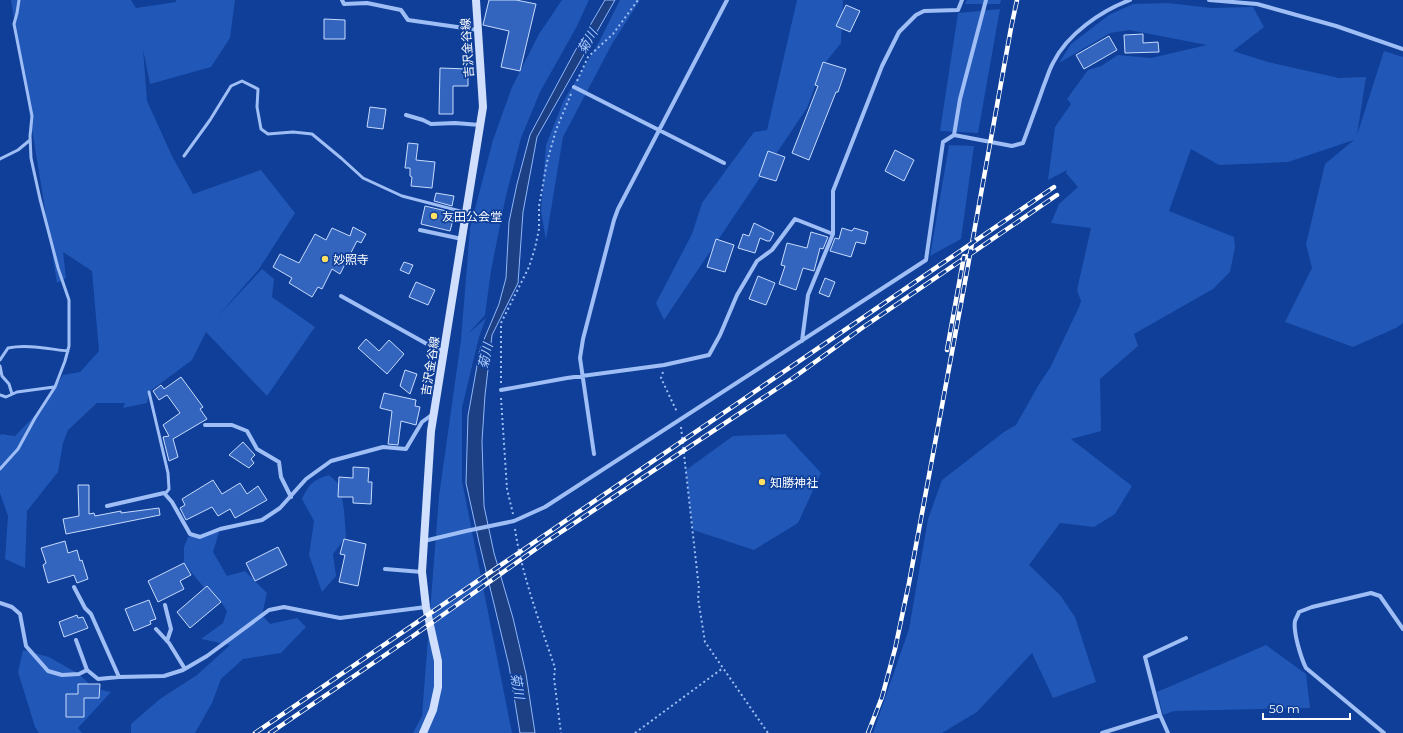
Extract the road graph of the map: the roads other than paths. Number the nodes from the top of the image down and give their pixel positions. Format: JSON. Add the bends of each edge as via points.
{"nodes":[{"id":1,"x":19,"y":0,"type":"edge"},
{"id":2,"x":342,"y":0,"type":"edge"},
{"id":3,"x":476,"y":0,"type":"edge"},
{"id":4,"x":726,"y":0,"type":"edge"},
{"id":5,"x":962,"y":0,"type":"edge"},
{"id":6,"x":986,"y":0,"type":"edge"},
{"id":7,"x":1130,"y":0,"type":"edge"},
{"id":8,"x":1209,"y":0,"type":"edge"},
{"id":9,"x":478,"y":30,"type":"junction"},
{"id":10,"x":1403,"y":49,"type":"edge"},
{"id":11,"x":574,"y":87,"type":"road end"},
{"id":12,"x":406,"y":115,"type":"dead end"},
{"id":13,"x":480,"y":125,"type":"junction"},
{"id":14,"x":660,"y":130,"type":"junction"},
{"id":15,"x":954,"y":135,"type":"junction"},
{"id":16,"x":30,"y":140,"type":"junction"},
{"id":17,"x":184,"y":156,"type":"dead end"},
{"id":18,"x":0,"y":159,"type":"edge"},
{"id":19,"x":724,"y":163,"type":"dead end"},
{"id":20,"x":466,"y":213,"type":"junction"},
{"id":21,"x":420,"y":230,"type":"dead end"},
{"id":22,"x":833,"y":234,"type":"junction"},
{"id":23,"x":462,"y":239,"type":"junction"},
{"id":24,"x":341,"y":296,"type":"dead end"},
{"id":25,"x":802,"y":341,"type":"junction"},
{"id":26,"x":68,"y":351,"type":"junction"},
{"id":27,"x":444,"y":352,"type":"junction"},
{"id":28,"x":0,"y":360,"type":"edge"},
{"id":29,"x":0,"y":366,"type":"edge"},
{"id":30,"x":582,"y":377,"type":"junction"},
{"id":31,"x":55,"y":387,"type":"junction"},
{"id":32,"x":501,"y":390,"type":"road end"},
{"id":33,"x":149,"y":392,"type":"dead end"},
{"id":34,"x":12,"y":394,"type":"junction"},
{"id":35,"x":0,"y":395,"type":"edge"},
{"id":36,"x":434,"y":413,"type":"junction"},
{"id":37,"x":205,"y":426,"type":"dead end"},
{"id":38,"x":594,"y":454,"type":"dead end"},
{"id":39,"x":0,"y":469,"type":"edge"},
{"id":40,"x":165,"y":494,"type":"junction"},
{"id":41,"x":291,"y":497,"type":"junction"},
{"id":42,"x":107,"y":506,"type":"dead end"},
{"id":43,"x":423,"y":541,"type":"junction"},
{"id":44,"x":385,"y":570,"type":"dead end"},
{"id":45,"x":422,"y":572,"type":"junction"},
{"id":46,"x":74,"y":587,"type":"dead end"},
{"id":47,"x":0,"y":603,"type":"edge"},
{"id":48,"x":165,"y":604,"type":"dead end"},
{"id":49,"x":426,"y":607,"type":"junction"},
{"id":50,"x":156,"y":629,"type":"dead end"},
{"id":51,"x":1403,"y":629,"type":"edge"},
{"id":52,"x":1186,"y":638,"type":"dead end"},
{"id":53,"x":76,"y":640,"type":"dead end"},
{"id":54,"x":166,"y":641,"type":"junction"},
{"id":55,"x":185,"y":669,"type":"junction"},
{"id":56,"x":87,"y":670,"type":"junction"},
{"id":57,"x":119,"y":677,"type":"junction"},
{"id":58,"x":1160,"y":715,"type":"junction"},
{"id":59,"x":423,"y":733,"type":"edge"},
{"id":60,"x":1102,"y":733,"type":"edge"},
{"id":61,"x":1168,"y":733,"type":"edge"},
{"id":62,"x":1384,"y":733,"type":"edge"}],
"edges":[{"from":1,"to":16,"type":"lane","via":[[14,24],[32,116]]},
{"from":2,"to":9,"type":"street","via":[[344,4],[367,3],[400,10],[408,20]]},
{"from":3,"to":9,"type":"main road","name":"吉沢金谷線"},
{"from":4,"to":14,"type":"street"},
{"from":5,"to":22,"type":"street","via":[[958,10],[924,11],[916,15],[899,32],[882,66],[833,191]]},
{"from":6,"to":15,"type":"street","via":[[960,99]]},
{"from":7,"to":15,"type":"street","via":[[1088,23],[1065,45],[1053,62],[1023,143],[1012,146]]},
{"from":8,"to":10,"type":"street","via":[[1257,4],[1336,26]]},
{"from":9,"to":13,"type":"main road","name":"吉沢金谷線","via":[[483,107]]},
{"from":11,"to":14,"type":"street"},
{"from":12,"to":13,"type":"street","via":[[431,124]]},
{"from":13,"to":20,"type":"main road","name":"吉沢金谷線"},
{"from":14,"to":19,"type":"street"},
{"from":14,"to":30,"type":"street","via":[[614,220],[583,339],[580,358]]},
{"from":15,"to":25,"type":"street","via":[[943,142],[926,260]]},
{"from":16,"to":18,"type":"lane","via":[[18,150]]},
{"from":16,"to":26,"type":"lane","via":[[31,158],[40,198],[69,300]]},
{"from":17,"to":20,"type":"lane","via":[[231,86],[242,81],[258,89],[257,107],[261,129],[268,134],[312,134],[363,178],[402,196]]},
{"from":20,"to":23,"type":"main road","name":"吉沢金谷線"},
{"from":21,"to":23,"type":"street"},
{"from":22,"to":25,"type":"street","via":[[808,295]]},
{"from":22,"to":30,"type":"street","via":[[795,219],[772,250],[757,261],[737,295],[709,356]]},
{"from":23,"to":27,"type":"main road","name":"吉沢金谷線"},
{"from":24,"to":27,"type":"street"},
{"from":25,"to":43,"type":"street","via":[[545,507],[514,521]]},
{"from":26,"to":28,"type":"lane","via":[[16,346],[8,348]]},
{"from":26,"to":31,"type":"lane"},
{"from":27,"to":36,"type":"main road","name":"吉沢金谷線"},
{"from":29,"to":34,"type":"lane","via":[[2,376],[9,384]]},
{"from":30,"to":32,"type":"street"},
{"from":30,"to":38,"type":"street"},
{"from":31,"to":34,"type":"lane"},
{"from":31,"to":39,"type":"lane","via":[[18,449]]},
{"from":33,"to":40,"type":"lane","via":[[168,473],[169,489]]},
{"from":34,"to":35,"type":"lane","via":[[6,397]]},
{"from":36,"to":41,"type":"street","via":[[422,422],[406,449],[383,446],[331,461],[306,479]]},
{"from":36,"to":43,"type":"main road","name":"吉沢金谷線"},
{"from":37,"to":41,"type":"street","via":[[232,425],[247,431],[257,449],[279,462],[281,477]]},
{"from":40,"to":41,"type":"street","via":[[190,534],[200,537],[220,529],[262,520]]},
{"from":40,"to":42,"type":"street"},
{"from":43,"to":45,"type":"main road","name":"吉沢金谷線"},
{"from":44,"to":45,"type":"street"},
{"from":45,"to":49,"type":"main road","name":"吉沢金谷線"},
{"from":46,"to":57,"type":"street","via":[[91,614]]},
{"from":47,"to":56,"type":"street","via":[[12,607],[20,614],[26,646],[48,671],[62,675],[79,674]]},
{"from":48,"to":54,"type":"street","via":[[172,629]]},
{"from":49,"to":55,"type":"street","via":[[340,618],[284,607],[269,610],[207,656]]},
{"from":49,"to":59,"type":"main road","name":"吉沢金谷線","via":[[438,661],[438,687],[433,710]]},
{"from":50,"to":54,"type":"street"},
{"from":51,"to":62,"type":"street","via":[[1380,596],[1371,593],[1312,607],[1299,612],[1295,622],[1297,643],[1306,668]]},
{"from":52,"to":58,"type":"street","via":[[1145,656]]},
{"from":53,"to":56,"type":"street"},
{"from":54,"to":55,"type":"street"},
{"from":55,"to":57,"type":"street","via":[[164,676]]},
{"from":56,"to":57,"type":"street","via":[[98,679]]},
{"from":58,"to":60,"type":"street"},
{"from":58,"to":61,"type":"street"}]}
